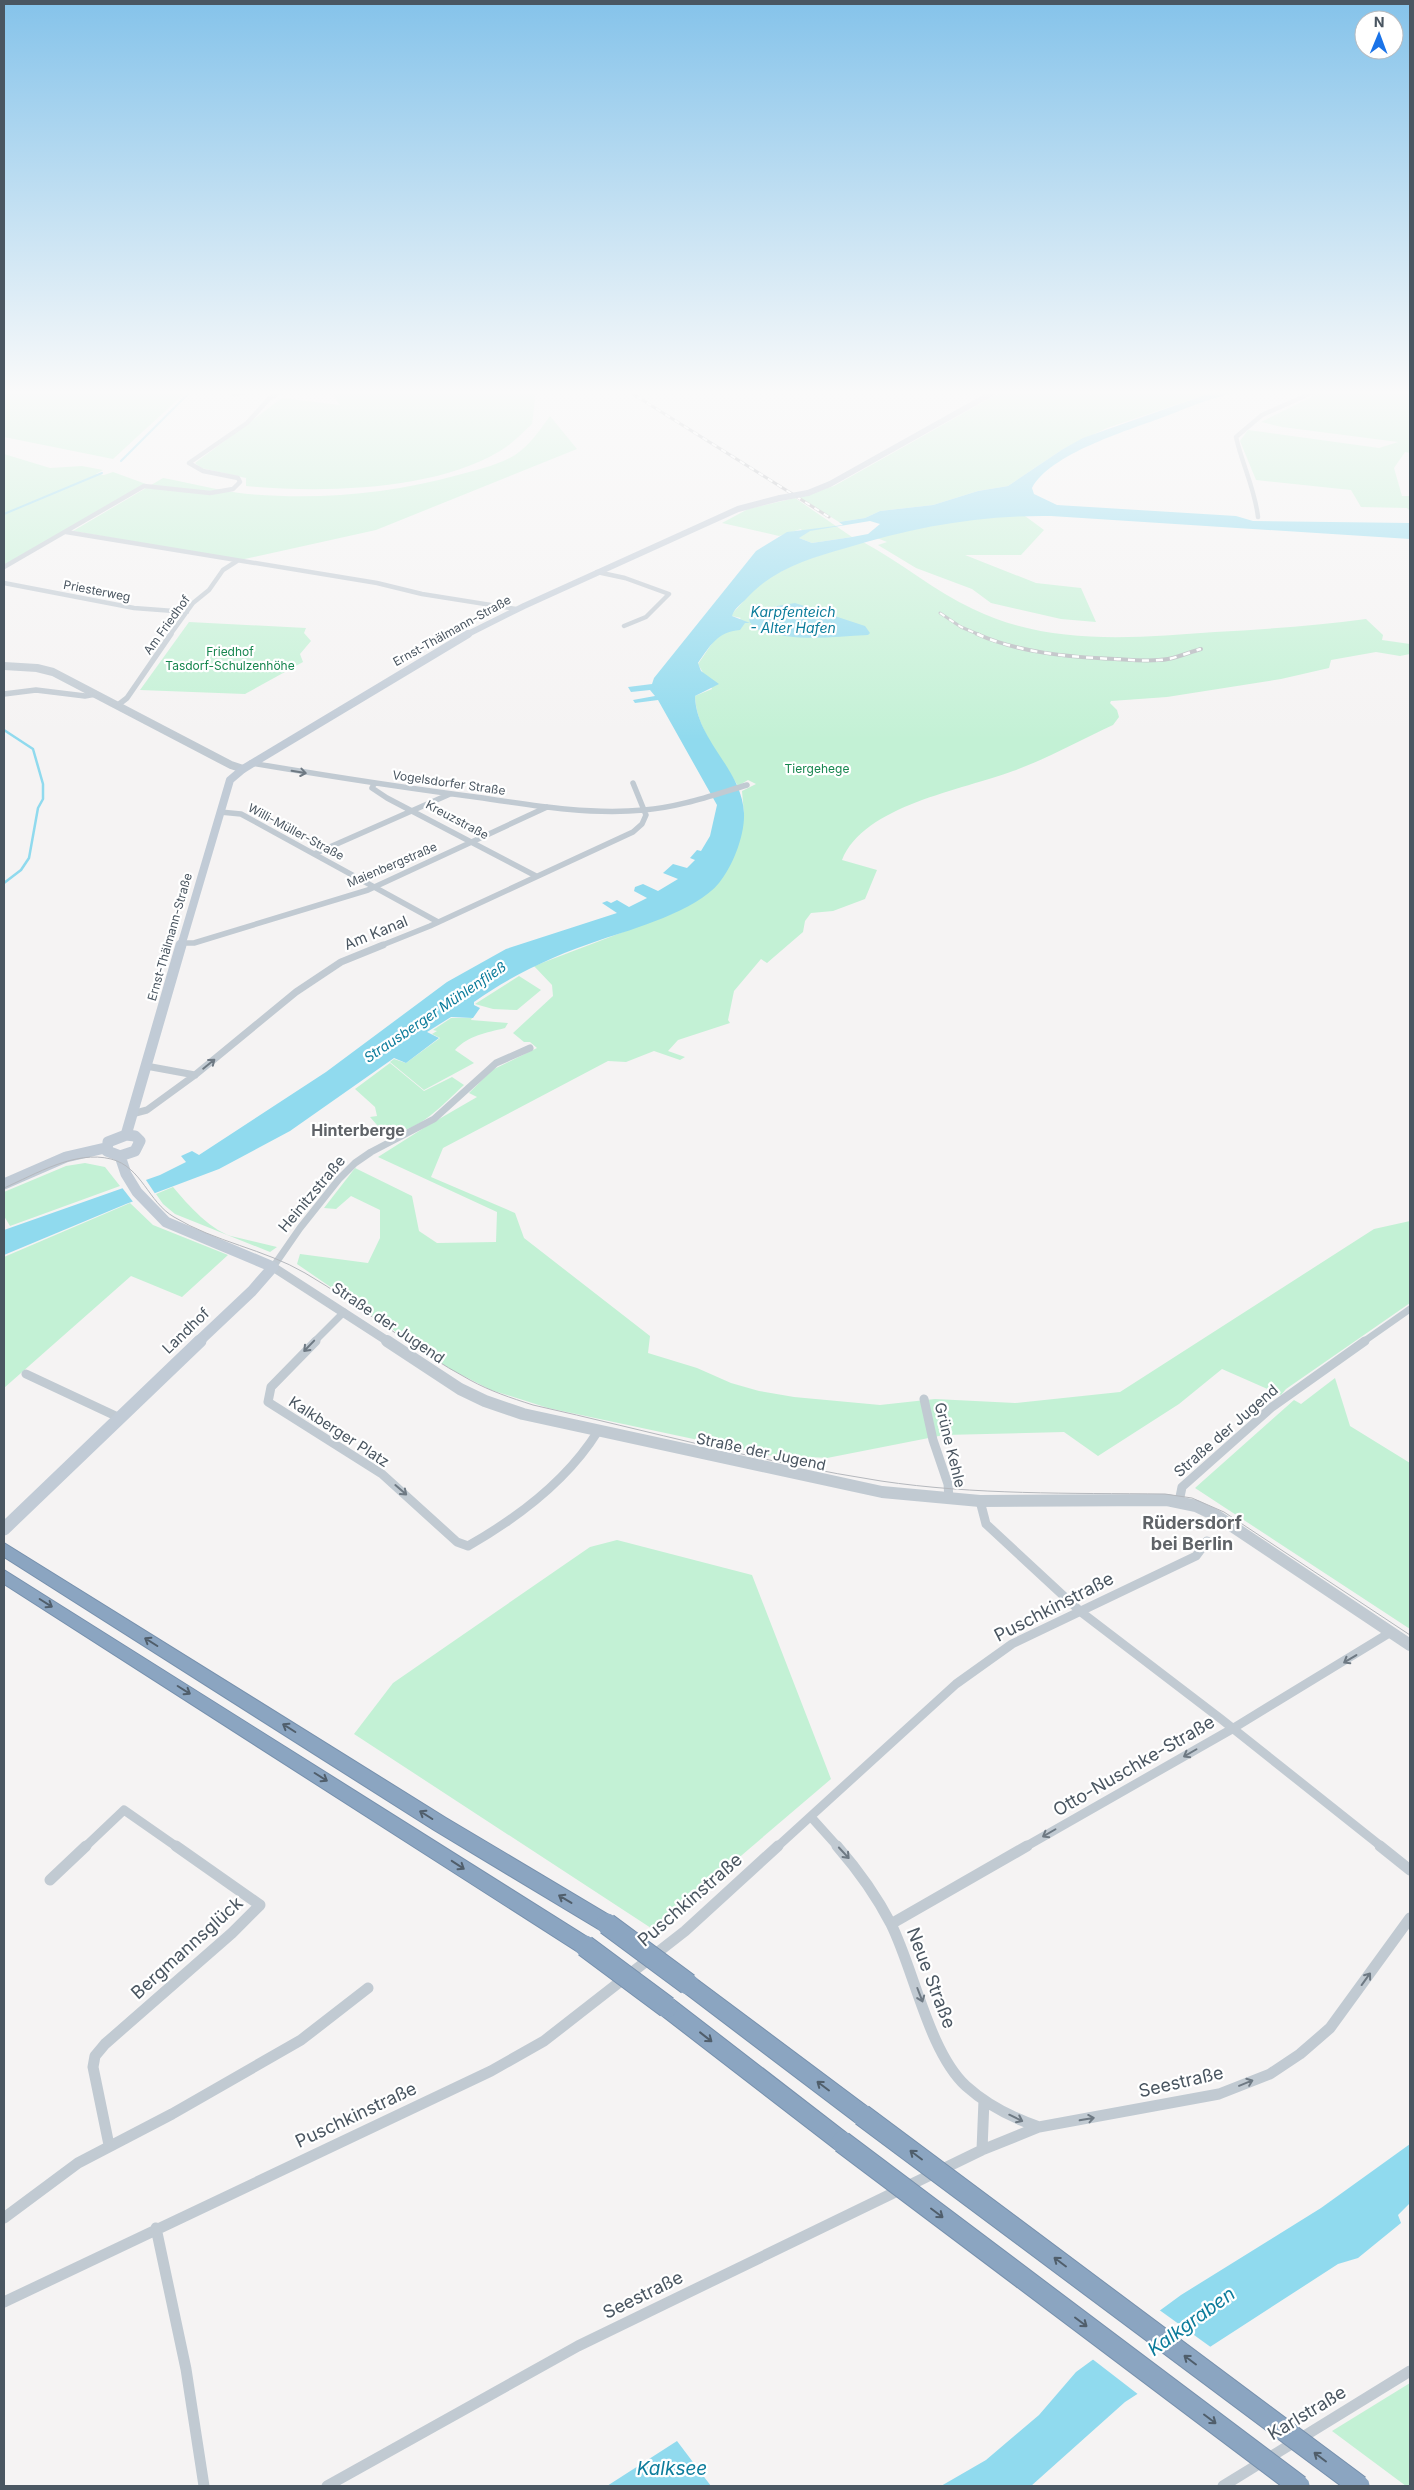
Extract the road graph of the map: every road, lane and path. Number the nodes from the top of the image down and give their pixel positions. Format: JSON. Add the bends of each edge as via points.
{"nodes":[{"id":1,"x":108,"y":507,"type":"edge"},
{"id":2,"x":743,"y":507,"type":"edge"},
{"id":3,"x":1257,"y":507,"type":"edge"},
{"id":4,"x":1258,"y":517,"type":"dead end"},
{"id":5,"x":66,"y":532,"type":"junction"},
{"id":6,"x":237,"y":561,"type":"junction"},
{"id":7,"x":4,"y":568,"type":"edge"},
{"id":8,"x":597,"y":572,"type":"junction"},
{"id":9,"x":4,"y":583,"type":"edge"},
{"id":10,"x":516,"y":609,"type":"junction"},
{"id":11,"x":187,"y":612,"type":"junction"},
{"id":12,"x":624,"y":626,"type":"dead end"},
{"id":13,"x":4,"y":666,"type":"edge"},
{"id":14,"x":4,"y":694,"type":"edge"},
{"id":15,"x":96,"y":694,"type":"junction"},
{"id":16,"x":118,"y":705,"type":"junction"},
{"id":17,"x":251,"y":764,"type":"junction"},
{"id":18,"x":243,"y":768,"type":"junction"},
{"id":19,"x":633,"y":783,"type":"dead end"},
{"id":20,"x":374,"y":784,"type":"junction"},
{"id":21,"x":747,"y":785,"type":"dead end"},
{"id":22,"x":450,"y":794,"type":"junction"},
{"id":23,"x":547,"y":807,"type":"junction"},
{"id":24,"x":415,"y":810,"type":"junction"},
{"id":25,"x":645,"y":810,"type":"junction"},
{"id":26,"x":220,"y":812,"type":"junction"},
{"id":27,"x":474,"y":841,"type":"junction"},
{"id":28,"x":314,"y":854,"type":"junction"},
{"id":29,"x":536,"y":876,"type":"junction"},
{"id":30,"x":375,"y":887,"type":"junction"},
{"id":31,"x":438,"y":922,"type":"junction"},
{"id":32,"x":182,"y":943,"type":"junction"},
{"id":33,"x":530,"y":1048,"type":"dead end"},
{"id":34,"x":146,"y":1066,"type":"junction"},
{"id":35,"x":195,"y":1075,"type":"junction"},
{"id":36,"x":132,"y":1114,"type":"junction"},
{"id":37,"x":126,"y":1135,"type":"junction"},
{"id":38,"x":106,"y":1148,"type":"junction"},
{"id":39,"x":120,"y":1156,"type":"junction"},
{"id":40,"x":4,"y":1184,"type":"edge"},
{"id":41,"x":150,"y":1208,"type":"joint"},
{"id":42,"x":273,"y":1267,"type":"junction"},
{"id":43,"x":1410,"y":1309,"type":"edge"},
{"id":44,"x":344,"y":1312,"type":"junction"},
{"id":45,"x":26,"y":1374,"type":"dead end"},
{"id":46,"x":924,"y":1399,"type":"dead end"},
{"id":47,"x":120,"y":1418,"type":"junction"},
{"id":48,"x":598,"y":1431,"type":"junction"},
{"id":49,"x":949,"y":1499,"type":"junction"},
{"id":50,"x":980,"y":1501,"type":"junction"},
{"id":51,"x":1179,"y":1502,"type":"junction"},
{"id":52,"x":4,"y":1529,"type":"edge"},
{"id":53,"x":1207,"y":1542,"type":"dead end"},
{"id":54,"x":4,"y":1549,"type":"edge"},
{"id":55,"x":4,"y":1577,"type":"edge"},
{"id":56,"x":1081,"y":1612,"type":"junction"},
{"id":57,"x":1391,"y":1632,"type":"junction"},
{"id":58,"x":1410,"y":1645,"type":"edge"},
{"id":59,"x":1232,"y":1728,"type":"junction"},
{"id":60,"x":811,"y":1817,"type":"junction"},
{"id":61,"x":1410,"y":1870,"type":"edge"},
{"id":62,"x":50,"y":1880,"type":"dead end"},
{"id":63,"x":1410,"y":1918,"type":"edge"},
{"id":64,"x":891,"y":1924,"type":"junction"},
{"id":65,"x":368,"y":1988,"type":"dead end"},
{"id":66,"x":984,"y":2100,"type":"junction"},
{"id":67,"x":1039,"y":2127,"type":"junction"},
{"id":68,"x":109,"y":2145,"type":"junction"},
{"id":69,"x":982,"y":2150,"type":"junction"},
{"id":70,"x":4,"y":2218,"type":"edge"},
{"id":71,"x":156,"y":2228,"type":"junction"},
{"id":72,"x":5,"y":2300,"type":"edge"},
{"id":73,"x":1410,"y":2371,"type":"edge"},
{"id":74,"x":204,"y":2486,"type":"edge"},
{"id":75,"x":327,"y":2486,"type":"edge"},
{"id":76,"x":1223,"y":2486,"type":"edge"},
{"id":77,"x":1299,"y":2486,"type":"edge"},
{"id":78,"x":1359,"y":2486,"type":"edge"}],
"edges":[{"from":1,"to":5,"type":"street"},
{"from":2,"to":8,"type":"main road","name":"Ernst-Thälmann-Straße","bridge":true},
{"from":3,"to":4,"type":"street"},
{"from":5,"to":6,"type":"street"},
{"from":5,"to":7,"type":"street"},
{"from":6,"to":10,"type":"street"},
{"from":6,"to":11,"type":"street","name":"Am Friedhof","via":[[223,570]]},
{"from":8,"to":10,"type":"main road","name":"Ernst-Thälmann-Straße"},
{"from":8,"to":12,"type":"street","via":[[669,594],[646,617]]},
{"from":9,"to":11,"type":"street","name":"Priesterweg","via":[[134,608]]},
{"from":10,"to":17,"type":"main road","name":"Ernst-Thälmann-Straße","via":[[449,644]]},
{"from":11,"to":16,"type":"street","name":"Am Friedhof","via":[[127,698]]},
{"from":13,"to":15,"type":"street","via":[[53,672]]},
{"from":14,"to":15,"type":"street","via":[[36,690],[85,696]]},
{"from":15,"to":16,"type":"street"},
{"from":16,"to":18,"type":"street","via":[[231,765]]},
{"from":17,"to":18,"type":"main road","name":"Ernst-Thälmann-Straße"},
{"from":17,"to":20,"type":"street","name":"Vogelsdorfer Straße","one_way":true},
{"from":18,"to":26,"type":"main road","name":"Ernst-Thälmann-Straße","via":[[230,780]]},
{"from":19,"to":25,"type":"street"},
{"from":20,"to":22,"type":"street","name":"Vogelsdorfer Straße"},
{"from":20,"to":24,"type":"street","name":"Kreuzstraße","via":[[372,788],[387,798]]},
{"from":21,"to":25,"type":"street","name":"Vogelsdorfer Straße","via":[[707,798]]},
{"from":22,"to":23,"type":"street","name":"Vogelsdorfer Straße"},
{"from":22,"to":24,"type":"street"},
{"from":23,"to":25,"type":"street","name":"Vogelsdorfer Straße"},
{"from":23,"to":27,"type":"street","name":"Maienbergstraße"},
{"from":24,"to":27,"type":"street","name":"Kreuzstraße"},
{"from":24,"to":28,"type":"street"},
{"from":25,"to":29,"type":"street","name":"Am Kanal","via":[[642,824],[633,832]]},
{"from":26,"to":28,"type":"street","name":"Willi-Müller-Straße","via":[[241,814]]},
{"from":26,"to":32,"type":"main road","name":"Ernst-Thälmann-Straße"},
{"from":27,"to":29,"type":"street","name":"Kreuzstraße"},
{"from":27,"to":30,"type":"street","name":"Maienbergstraße"},
{"from":28,"to":30,"type":"street","name":"Willi-Müller-Straße"},
{"from":29,"to":31,"type":"street","name":"Am Kanal"},
{"from":30,"to":31,"type":"street","name":"Willi-Müller-Straße"},
{"from":30,"to":32,"type":"street","name":"Maienbergstraße","via":[[194,943]]},
{"from":35,"to":31,"type":"street","name":"Am Kanal","one_way":true,"via":[[341,962]]},
{"from":32,"to":34,"type":"main road","name":"Ernst-Thälmann-Straße"},
{"from":33,"to":42,"type":"street","name":"Heinitzstraße","via":[[496,1063],[434,1119],[355,1163],[339,1179]]},
{"from":34,"to":35,"type":"street"},
{"from":34,"to":36,"type":"main road","name":"Ernst-Thälmann-Straße"},
{"from":35,"to":36,"type":"street","name":"Am Kanal","via":[[147,1110]]},
{"from":36,"to":37,"type":"main road","name":"Ernst-Thälmann-Straße"},
{"from":37,"to":38,"type":"main road","via":[[112,1139]]},
{"from":37,"to":39,"type":"main road","via":[[138,1139],[140,1145],[130,1154]]},
{"from":38,"to":39,"type":"main road","via":[[110,1154]]},
{"from":38,"to":40,"type":"main road","via":[[66,1158]]},
{"from":39,"to":41,"type":"main road","name":"Straße der Jugend","via":[[125,1172]]},
{"from":41,"to":42,"type":"main road","name":"Straße der Jugend","via":[[166,1222]]},
{"from":42,"to":44,"type":"street","name":"Straße der Jugend"},
{"from":42,"to":47,"type":"main road","name":"Landhof"},
{"from":43,"to":51,"type":"street","name":"Straße der Jugend","via":[[1272,1407],[1182,1487]]},
{"from":44,"to":48,"type":"street","name":"Straße der Jugend","via":[[438,1376],[485,1401],[523,1414]]},
{"from":44,"to":48,"type":"street","name":"Kalkberger Platz","one_way":true,"via":[[271,1387],[268,1402],[364,1461],[457,1542],[468,1546],[521,1511],[564,1474]]},
{"from":45,"to":47,"type":"street"},
{"from":46,"to":49,"type":"street","name":"Grüne Kehle","via":[[948,1484]]},
{"from":47,"to":52,"type":"main road","name":"Landhof"},
{"from":48,"to":49,"type":"street","name":"Straße der Jugend","via":[[849,1486]]},
{"from":49,"to":50,"type":"street","name":"Straße der Jugend"},
{"from":50,"to":51,"type":"street","name":"Straße der Jugend"},
{"from":50,"to":56,"type":"street","via":[[986,1524]]},
{"from":51,"to":57,"type":"street","via":[[1210,1512]]},
{"from":53,"to":56,"type":"street","name":"Puschkinstraße","via":[[1196,1556]]},
{"from":78,"to":54,"type":"highway","one_way":true,"bridge":true,"via":[[607,1924],[440,1824]]},
{"from":55,"to":77,"type":"highway","one_way":true,"bridge":true,"via":[[585,1946]]},
{"from":56,"to":59,"type":"street"},
{"from":56,"to":60,"type":"street","name":"Puschkinstraße","via":[[1012,1644],[956,1684]]},
{"from":57,"to":58,"type":"street"},
{"from":57,"to":59,"type":"street","name":"Otto-Nuschke-Straße","one_way":true},
{"from":59,"to":61,"type":"street"},
{"from":59,"to":64,"type":"street","name":"Otto-Nuschke-Straße","one_way":true},
{"from":60,"to":64,"type":"street","name":"Neue Straße","one_way":true,"via":[[852,1862]]},
{"from":60,"to":71,"type":"street","name":"Puschkinstraße","via":[[685,1931],[544,2041],[491,2071]]},
{"from":62,"to":68,"type":"street","name":"Bergmannsglück","via":[[124,1810],[260,1905],[95,2056],[93,2068]]},
{"from":67,"to":63,"type":"street","name":"Seestraße","one_way":true,"via":[[1219,2094],[1270,2074],[1330,2028]]},
{"from":64,"to":66,"type":"street","name":"Neue Straße","one_way":true,"via":[[943,2056],[965,2085]]},
{"from":65,"to":68,"type":"street","via":[[301,2040],[172,2114]]},
{"from":66,"to":67,"type":"street","name":"Neue Straße","one_way":true,"via":[[1017,2119]]},
{"from":66,"to":69,"type":"street"},
{"from":67,"to":69,"type":"street","name":"Seestraße"},
{"from":68,"to":70,"type":"street","via":[[78,2162]]},
{"from":69,"to":75,"type":"street","name":"Seestraße","via":[[578,2346]]},
{"from":71,"to":72,"type":"street","name":"Puschkinstraße"},
{"from":71,"to":74,"type":"street","via":[[186,2369]]},
{"from":73,"to":76,"type":"street","name":"Karlstraße"}]}
